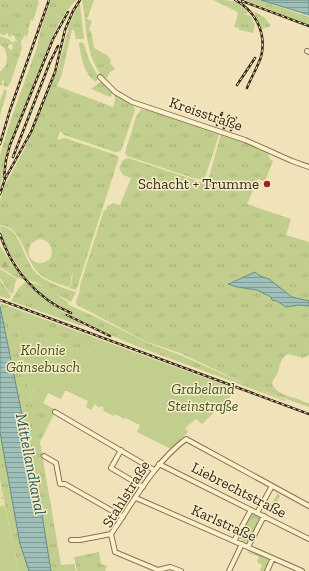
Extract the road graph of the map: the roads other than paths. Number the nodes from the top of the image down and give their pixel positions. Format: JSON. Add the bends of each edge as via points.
{"nodes":[{"id":1,"x":100,"y":77,"type":"dead end"},
{"id":2,"x":309,"y":167,"type":"edge"},
{"id":3,"x":55,"y":412,"type":"dead end"},
{"id":4,"x":121,"y":450,"type":"junction"},
{"id":5,"x":44,"y":456,"type":"dead end"},
{"id":6,"x":159,"y":464,"type":"junction"},
{"id":7,"x":154,"y":470,"type":"junction"},
{"id":8,"x":272,"y":486,"type":"junction"},
{"id":9,"x":143,"y":487,"type":"junction"},
{"id":10,"x":136,"y":498,"type":"junction"},
{"id":11,"x":309,"y":506,"type":"edge"},
{"id":12,"x":251,"y":510,"type":"junction"},
{"id":13,"x":257,"y":513,"type":"junction"},
{"id":14,"x":264,"y":516,"type":"junction"},
{"id":15,"x":123,"y":518,"type":"junction"},
{"id":16,"x":111,"y":534,"type":"junction"},
{"id":17,"x":309,"y":539,"type":"edge"},
{"id":18,"x":71,"y":540,"type":"dead end"},
{"id":19,"x":234,"y":541,"type":"junction"},
{"id":20,"x":242,"y":544,"type":"junction"},
{"id":21,"x":248,"y":547,"type":"junction"},
{"id":22,"x":273,"y":558,"type":"junction"},
{"id":23,"x":157,"y":571,"type":"edge"},
{"id":24,"x":181,"y":571,"type":"edge"},
{"id":25,"x":229,"y":571,"type":"edge"},
{"id":26,"x":267,"y":571,"type":"edge"},
{"id":27,"x":302,"y":571,"type":"edge"}],
"edges":[{"from":1,"to":2,"type":"street","name":"Kreisstraße","via":[[113,90],[132,102],[245,140]]},
{"from":3,"to":4,"type":"street"},
{"from":4,"to":7,"type":"street"},
{"from":4,"to":9,"type":"street","via":[[111,468]]},
{"from":5,"to":15,"type":"street","via":[[56,463],[60,484],[65,484]]},
{"from":6,"to":7,"type":"street","name":"Stahlstraße"},
{"from":6,"to":8,"type":"street","name":"Stahlstraße","via":[[184,440],[188,440]]},
{"from":6,"to":12,"type":"street","name":"Liebrechtstraße"},
{"from":7,"to":9,"type":"street","name":"Stahlstraße"},
{"from":8,"to":11,"type":"street"},
{"from":8,"to":13,"type":"street"},
{"from":9,"to":10,"type":"street","name":"Stahlstraße"},
{"from":10,"to":15,"type":"street","name":"Stahlstraße"},
{"from":10,"to":19,"type":"street","name":"Karlstraße"},
{"from":12,"to":13,"type":"street","name":"Liebrechtstraße"},
{"from":12,"to":19,"type":"street"},
{"from":13,"to":14,"type":"street","name":"Liebrechtstraße"},
{"from":14,"to":17,"type":"street","name":"Liebrechtstraße"},
{"from":14,"to":21,"type":"street"},
{"from":15,"to":16,"type":"street","name":"Stahlstraße"},
{"from":16,"to":18,"type":"street"},
{"from":16,"to":23,"type":"street","name":"Stahlstraße","via":[[115,552]]},
{"from":19,"to":20,"type":"street","name":"Karlstraße"},
{"from":20,"to":21,"type":"street","name":"Karlstraße"},
{"from":20,"to":25,"type":"street"},
{"from":21,"to":22,"type":"street","name":"Karlstraße"},
{"from":22,"to":26,"type":"street"},
{"from":22,"to":27,"type":"street","name":"Karlstraße"},
{"from":23,"to":24,"type":"street","name":"Stahlstraße","via":[[170,567]]}]}
